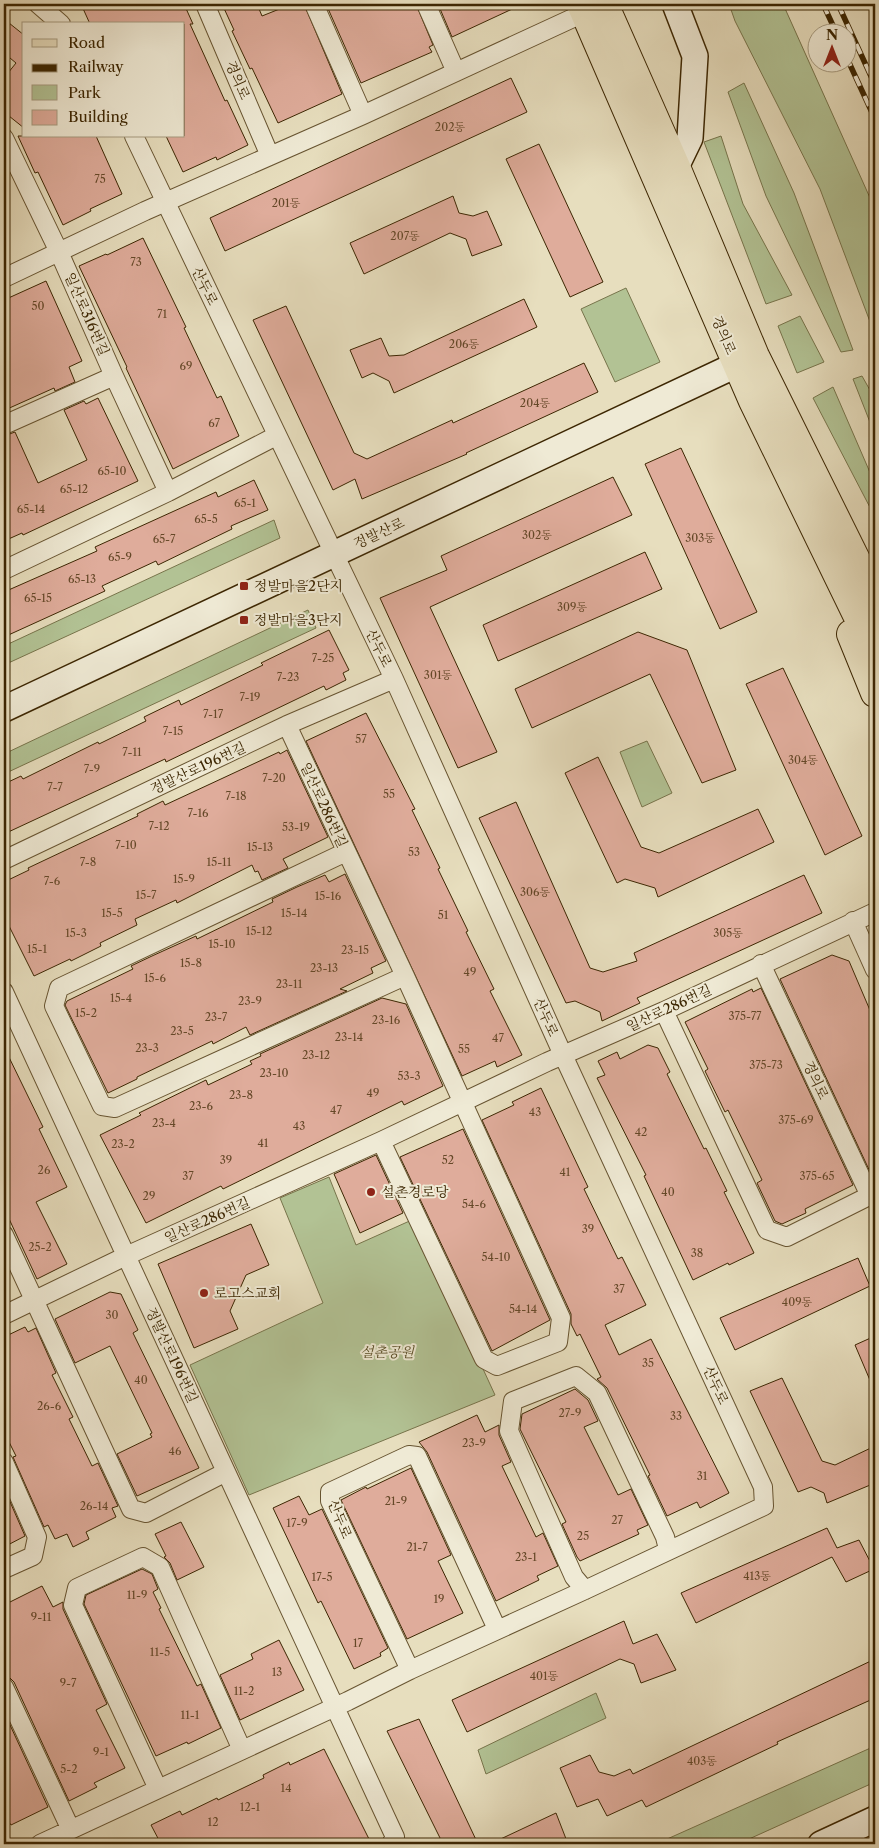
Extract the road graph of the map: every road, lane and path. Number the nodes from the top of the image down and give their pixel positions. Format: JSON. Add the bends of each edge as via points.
{"nodes":[{"id":1,"x":38,"y":4,"type":"edge"},
{"id":2,"x":205,"y":4,"type":"edge"},
{"id":3,"x":314,"y":4,"type":"edge"},
{"id":4,"x":426,"y":4,"type":"edge"},
{"id":5,"x":675,"y":4,"type":"edge"},
{"id":6,"x":590,"y":7,"type":"edge"},
{"id":7,"x":59,"y":22,"type":"edge"},
{"id":8,"x":456,"y":72,"type":"junction"},
{"id":9,"x":363,"y":115,"type":"junction"},
{"id":10,"x":4,"y":138,"type":"edge"},
{"id":11,"x":135,"y":138,"type":"edge"},
{"id":12,"x":270,"y":156,"type":"junction"},
{"id":13,"x":676,"y":167,"type":"junction"},
{"id":14,"x":166,"y":203,"type":"junction"},
{"id":15,"x":60,"y":252,"type":"junction"},
{"id":16,"x":4,"y":278,"type":"edge"},
{"id":17,"x":746,"y":360,"type":"junction"},
{"id":18,"x":114,"y":376,"type":"junction"},
{"id":19,"x":4,"y":425,"type":"edge"},
{"id":20,"x":276,"y":436,"type":"junction"},
{"id":21,"x":168,"y":492,"type":"junction"},
{"id":22,"x":334,"y":555,"type":"junction"},
{"id":23,"x":4,"y":570,"type":"edge"},
{"id":24,"x":859,"y":577,"type":"edge"},
{"id":25,"x":875,"y":598,"type":"edge"},
{"id":26,"x":875,"y":652,"type":"edge"},
{"id":27,"x":394,"y":678,"type":"junction"},
{"id":28,"x":875,"y":694,"type":"edge"},
{"id":29,"x":4,"y":709,"type":"edge"},
{"id":30,"x":287,"y":725,"type":"junction"},
{"id":31,"x":346,"y":852,"type":"junction"},
{"id":32,"x":4,"y":860,"type":"edge"},
{"id":33,"x":875,"y":912,"type":"edge"},
{"id":34,"x":853,"y":922,"type":"junction"},
{"id":35,"x":761,"y":964,"type":"junction"},
{"id":36,"x":875,"y":970,"type":"edge"},
{"id":37,"x":405,"y":976,"type":"junction"},
{"id":38,"x":6,"y":1000,"type":"edge"},
{"id":39,"x":664,"y":1011,"type":"junction"},
{"id":40,"x":564,"y":1055,"type":"junction"},
{"id":41,"x":462,"y":1103,"type":"junction"},
{"id":42,"x":381,"y":1141,"type":"junction"},
{"id":43,"x":873,"y":1194,"type":"edge"},
{"id":44,"x":4,"y":1235,"type":"edge"},
{"id":45,"x":126,"y":1256,"type":"junction"},
{"id":46,"x":34,"y":1302,"type":"junction"},
{"id":47,"x":4,"y":1315,"type":"edge"},
{"id":48,"x":4,"y":1462,"type":"edge"},
{"id":49,"x":226,"y":1472,"type":"junction"},
{"id":50,"x":668,"y":1550,"type":"junction"},
{"id":51,"x":4,"y":1569,"type":"edge"},
{"id":52,"x":585,"y":1590,"type":"junction"},
{"id":53,"x":497,"y":1629,"type":"junction"},
{"id":54,"x":410,"y":1670,"type":"junction"},
{"id":55,"x":4,"y":1687,"type":"edge"},
{"id":56,"x":334,"y":1706,"type":"junction"},
{"id":57,"x":242,"y":1750,"type":"junction"},
{"id":58,"x":158,"y":1789,"type":"junction"},
{"id":59,"x":875,"y":1819,"type":"edge"},
{"id":60,"x":71,"y":1830,"type":"junction"},
{"id":61,"x":40,"y":1844,"type":"edge"},
{"id":62,"x":391,"y":1844,"type":"edge"},
{"id":63,"x":822,"y":1844,"type":"edge"}],
"edges":[{"from":1,"to":7,"type":"street"},
{"from":2,"to":12,"type":"street","name":"경의로"},
{"from":3,"to":9,"type":"street"},
{"from":4,"to":8,"type":"street"},
{"from":5,"to":13,"type":"main road","via":[[694,56],[690,138]]},
{"from":6,"to":8,"type":"street"},
{"from":6,"to":13,"type":"main road","name":"경의로"},
{"from":6,"to":17,"type":"main road","name":"경의로"},
{"from":8,"to":9,"type":"street"},
{"from":9,"to":12,"type":"street"},
{"from":10,"to":15,"type":"street","name":"일산로316번길"},
{"from":11,"to":14,"type":"street","name":"산두로"},
{"from":12,"to":14,"type":"street"},
{"from":13,"to":17,"type":"main road","name":"경의로"},
{"from":14,"to":15,"type":"street"},
{"from":14,"to":20,"type":"street","name":"산두로"},
{"from":15,"to":16,"type":"street"},
{"from":15,"to":18,"type":"street","name":"일산로316번길"},
{"from":17,"to":22,"type":"main road","name":"정발산로"},
{"from":17,"to":24,"type":"main road","name":"경의로","via":[[753,401]]},
{"from":18,"to":19,"type":"street"},
{"from":18,"to":21,"type":"street","name":"일산로316번길"},
{"from":20,"to":21,"type":"street"},
{"from":20,"to":22,"type":"street","name":"산두로"},
{"from":21,"to":23,"type":"street"},
{"from":22,"to":27,"type":"street","name":"산두로"},
{"from":22,"to":29,"type":"main road","name":"정발산로"},
{"from":24,"to":25,"type":"main road","name":"경의로"},
{"from":24,"to":26,"type":"main road","name":"경의로"},
{"from":24,"to":28,"type":"main road","via":[[851,638]]},
{"from":27,"to":30,"type":"street","name":"정발산로196번길"},
{"from":27,"to":40,"type":"street","name":"산두로"},
{"from":30,"to":31,"type":"street","name":"일산로286번길"},
{"from":30,"to":32,"type":"street","name":"정발산로196번길"},
{"from":31,"to":37,"type":"street","name":"일산로286번길"},
{"from":31,"to":37,"type":"street","via":[[59,988],[54,1006],[102,1106],[115,1108]]},
{"from":33,"to":34,"type":"street","name":"일산로286번길"},
{"from":34,"to":35,"type":"street","name":"일산로286번길"},
{"from":34,"to":36,"type":"street"},
{"from":35,"to":39,"type":"street","name":"일산로286번길"},
{"from":35,"to":43,"type":"street","name":"경의로"},
{"from":37,"to":41,"type":"street","name":"일산로286번길"},
{"from":38,"to":45,"type":"street","name":"정발산로196번길"},
{"from":39,"to":40,"type":"street","name":"일산로286번길"},
{"from":39,"to":43,"type":"street","via":[[767,1230],[787,1237]]},
{"from":40,"to":41,"type":"street","name":"일산로286번길"},
{"from":40,"to":50,"type":"street","name":"산두로","via":[[763,1487],[764,1506]]},
{"from":41,"to":42,"type":"street","name":"일산로286번길"},
{"from":41,"to":42,"type":"street","name":"일산로286번길","via":[[561,1318],[558,1342],[496,1366],[484,1359]]},
{"from":42,"to":45,"type":"street","name":"일산로286번길"},
{"from":44,"to":46,"type":"street"},
{"from":45,"to":46,"type":"street","name":"일산로286번길"},
{"from":45,"to":49,"type":"street","name":"정발산로196번길"},
{"from":46,"to":47,"type":"street","name":"일산로286번길"},
{"from":46,"to":49,"type":"street","via":[[131,1509],[146,1513]]},
{"from":48,"to":51,"type":"street","via":[[37,1537],[33,1556]]},
{"from":49,"to":56,"type":"street","name":"정발산로196번길"},
{"from":50,"to":52,"type":"street","name":"산두로"},
{"from":50,"to":52,"type":"street","via":[[665,1537],[597,1393],[576,1376],[513,1401],[509,1431],[574,1577]]},
{"from":52,"to":53,"type":"street","name":"산두로"},
{"from":53,"to":54,"type":"street","name":"산두로"},
{"from":53,"to":54,"type":"street","name":"산두로","via":[[417,1456],[410,1455],[330,1492],[330,1501]]},
{"from":54,"to":56,"type":"street","name":"산두로"},
{"from":55,"to":60,"type":"street"},
{"from":56,"to":57,"type":"street","name":"산두로"},
{"from":56,"to":62,"type":"street","via":[[395,1837]]},
{"from":57,"to":58,"type":"street","name":"산두로"},
{"from":57,"to":58,"type":"street","via":[[160,1567],[143,1557],[77,1588],[73,1605]]},
{"from":58,"to":60,"type":"street","name":"산두로"},
{"from":59,"to":63,"type":"main road"},
{"from":60,"to":61,"type":"street","name":"산두로"}]}
